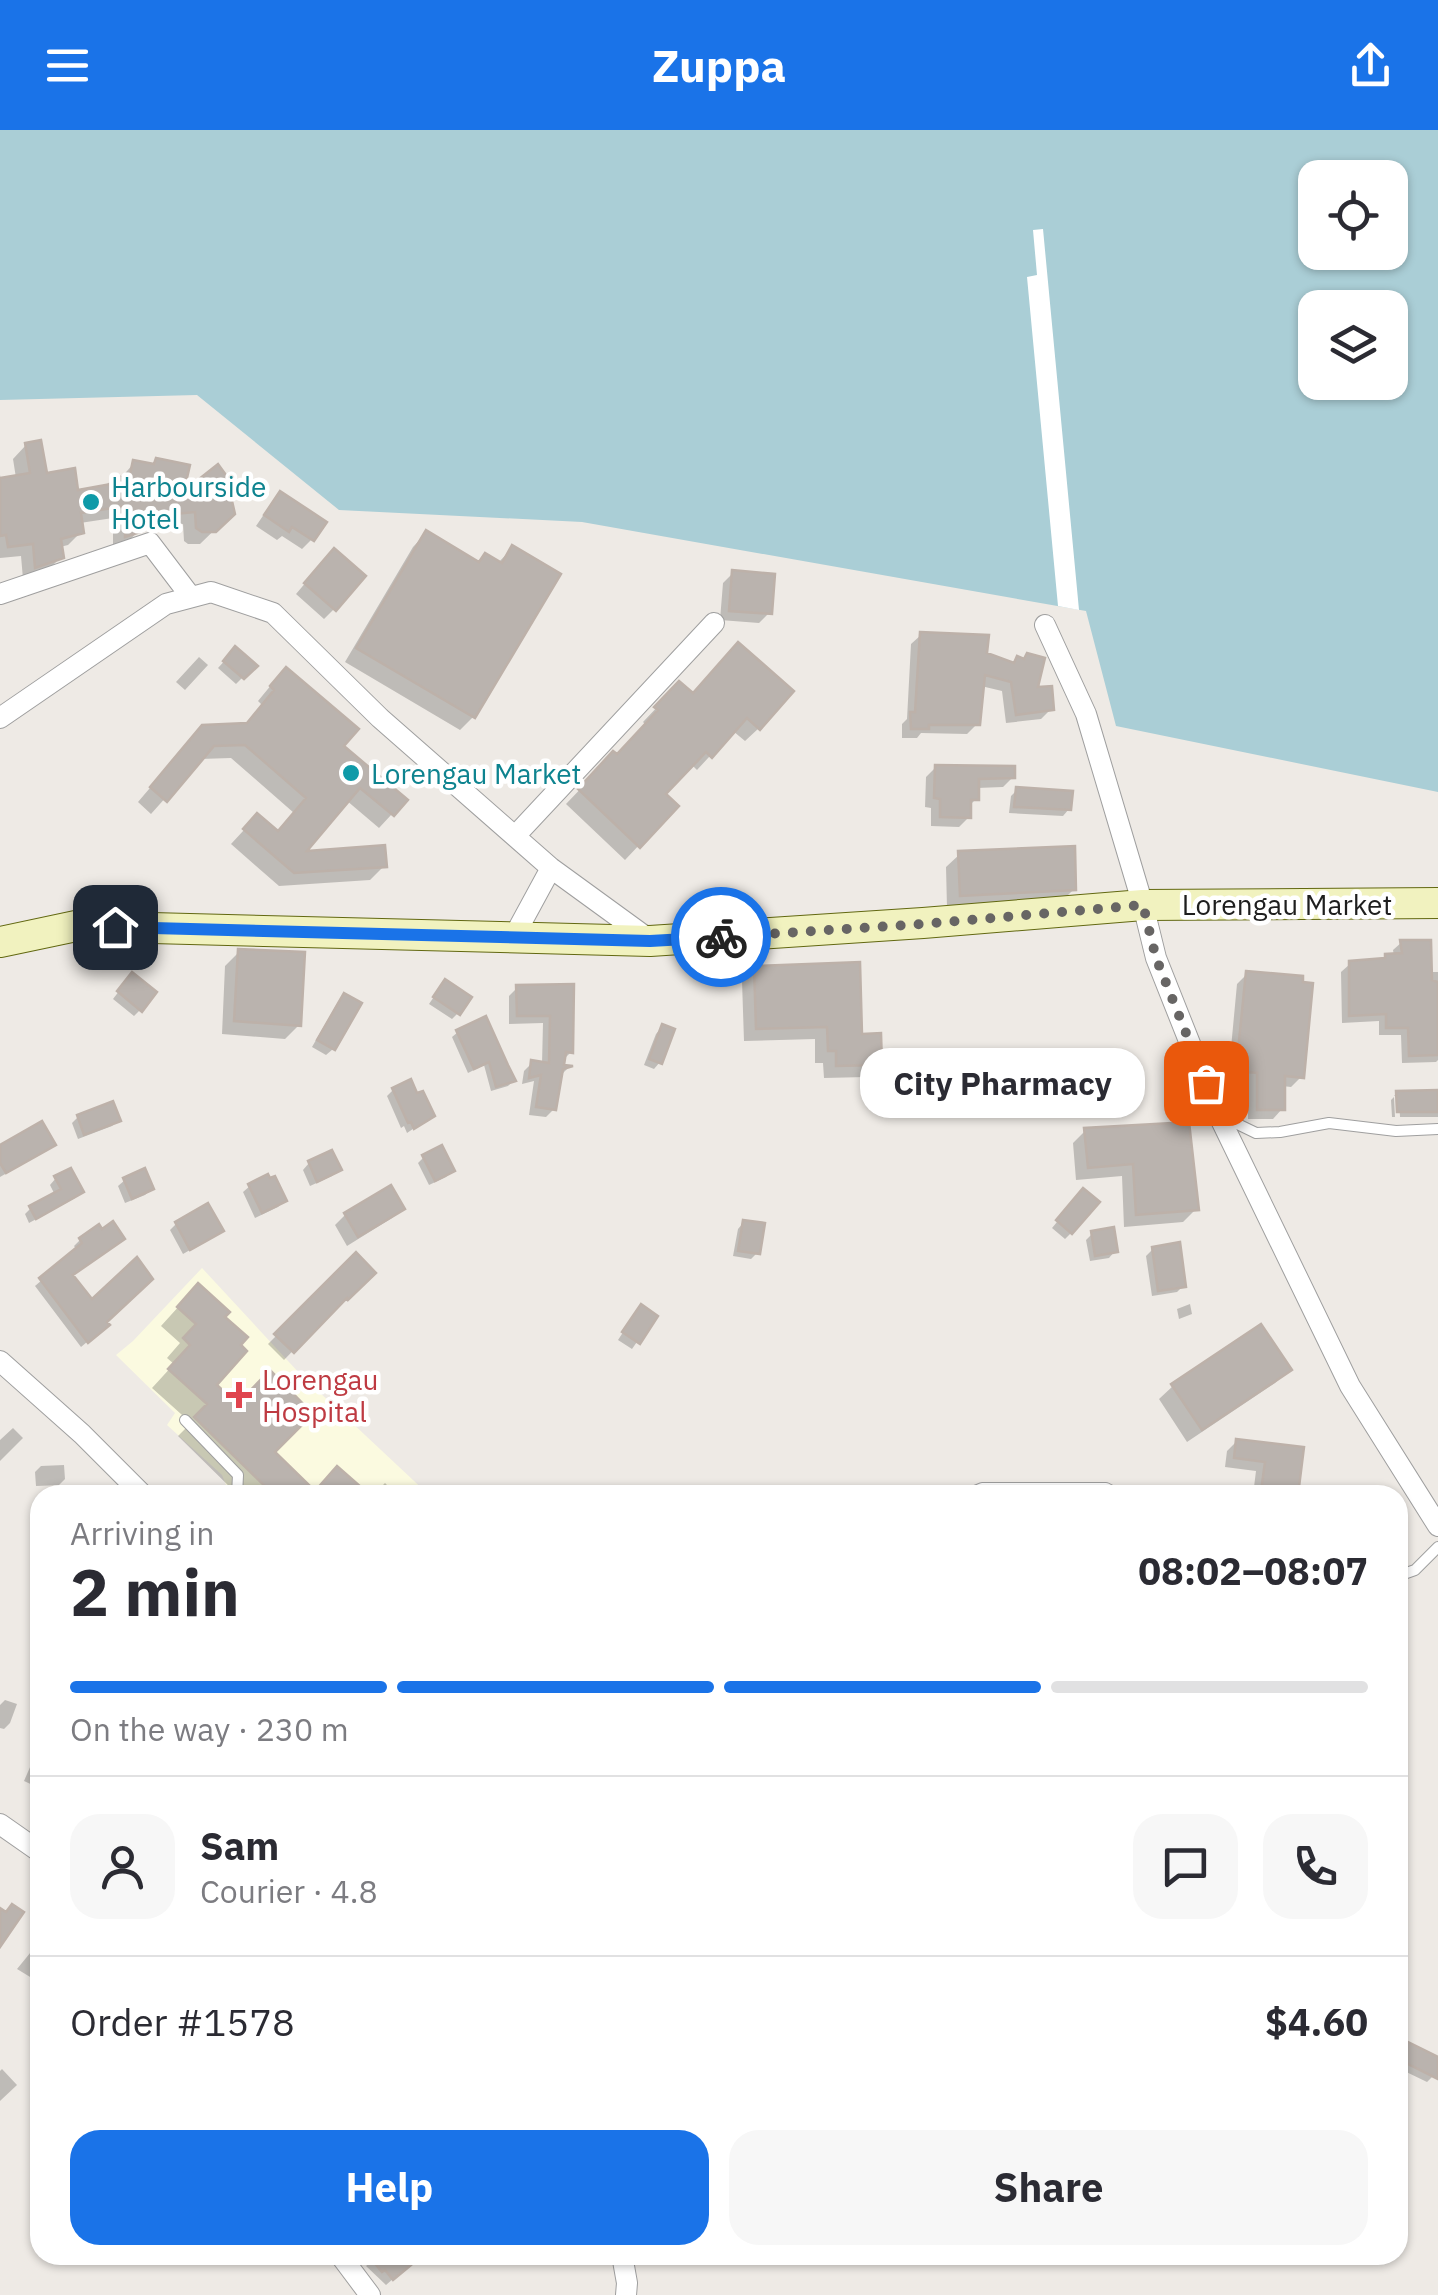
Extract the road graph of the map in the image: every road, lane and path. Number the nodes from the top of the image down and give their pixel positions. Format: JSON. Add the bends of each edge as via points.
{"nodes":[{"id":1,"x":0,"y":594,"type":"edge"},
{"id":2,"x":191,"y":597,"type":"junction"},
{"id":3,"x":714,"y":623,"type":"dead end"},
{"id":4,"x":1046,"y":625,"type":"dead end"},
{"id":5,"x":0,"y":718,"type":"edge"},
{"id":6,"x":516,"y":835,"type":"junction"},
{"id":7,"x":551,"y":868,"type":"junction"},
{"id":8,"x":1438,"y":903,"type":"edge"},
{"id":9,"x":1143,"y":905,"type":"junction"},
{"id":10,"x":513,"y":938,"type":"junction"},
{"id":11,"x":650,"y":941,"type":"junction"},
{"id":12,"x":0,"y":942,"type":"edge"},
{"id":13,"x":1218,"y":1114,"type":"junction"},
{"id":14,"x":1438,"y":1129,"type":"edge"},
{"id":15,"x":0,"y":1361,"type":"edge"},
{"id":16,"x":185,"y":1420,"type":"dead end"},
{"id":17,"x":133,"y":1485,"type":"edge"},
{"id":18,"x":237,"y":1485,"type":"edge"},
{"id":19,"x":1438,"y":1526,"type":"edge"},
{"id":20,"x":1438,"y":1547,"type":"edge"},
{"id":21,"x":1408,"y":1572,"type":"edge"},
{"id":22,"x":0,"y":1824,"type":"edge"},
{"id":23,"x":30,"y":1845,"type":"edge"},
{"id":24,"x":348,"y":2265,"type":"edge"},
{"id":25,"x":624,"y":2265,"type":"edge"},
{"id":26,"x":370,"y":2295,"type":"edge"},
{"id":27,"x":626,"y":2295,"type":"edge"}],
"edges":[{"from":1,"to":2,"type":"street","via":[[150,543]]},
{"from":2,"to":5,"type":"street","via":[[166,604]]},
{"from":2,"to":6,"type":"street","via":[[211,592],[272,613]]},
{"from":3,"to":6,"type":"street"},
{"from":4,"to":9,"type":"street","via":[[1086,714]]},
{"from":6,"to":7,"type":"street"},
{"from":7,"to":10,"type":"street"},
{"from":7,"to":11,"type":"street"},
{"from":8,"to":9,"type":"main road","name":"Lorengau Market"},
{"from":9,"to":11,"type":"main road","name":"Lorengau Market"},
{"from":9,"to":13,"type":"street","via":[[1156,958]]},
{"from":10,"to":11,"type":"main road","name":"Lorengau Market"},
{"from":10,"to":12,"type":"main road","name":"Lorengau Market","via":[[76,926]]},
{"from":13,"to":14,"type":"lane","via":[[1256,1133],[1329,1123]]},
{"from":13,"to":19,"type":"street","via":[[1350,1386]]},
{"from":15,"to":17,"type":"street"},
{"from":16,"to":18,"type":"lane","via":[[238,1475]]},
{"from":20,"to":21,"type":"lane"},
{"from":22,"to":23,"type":"street"},
{"from":24,"to":26,"type":"street"},
{"from":25,"to":27,"type":"street"}]}
